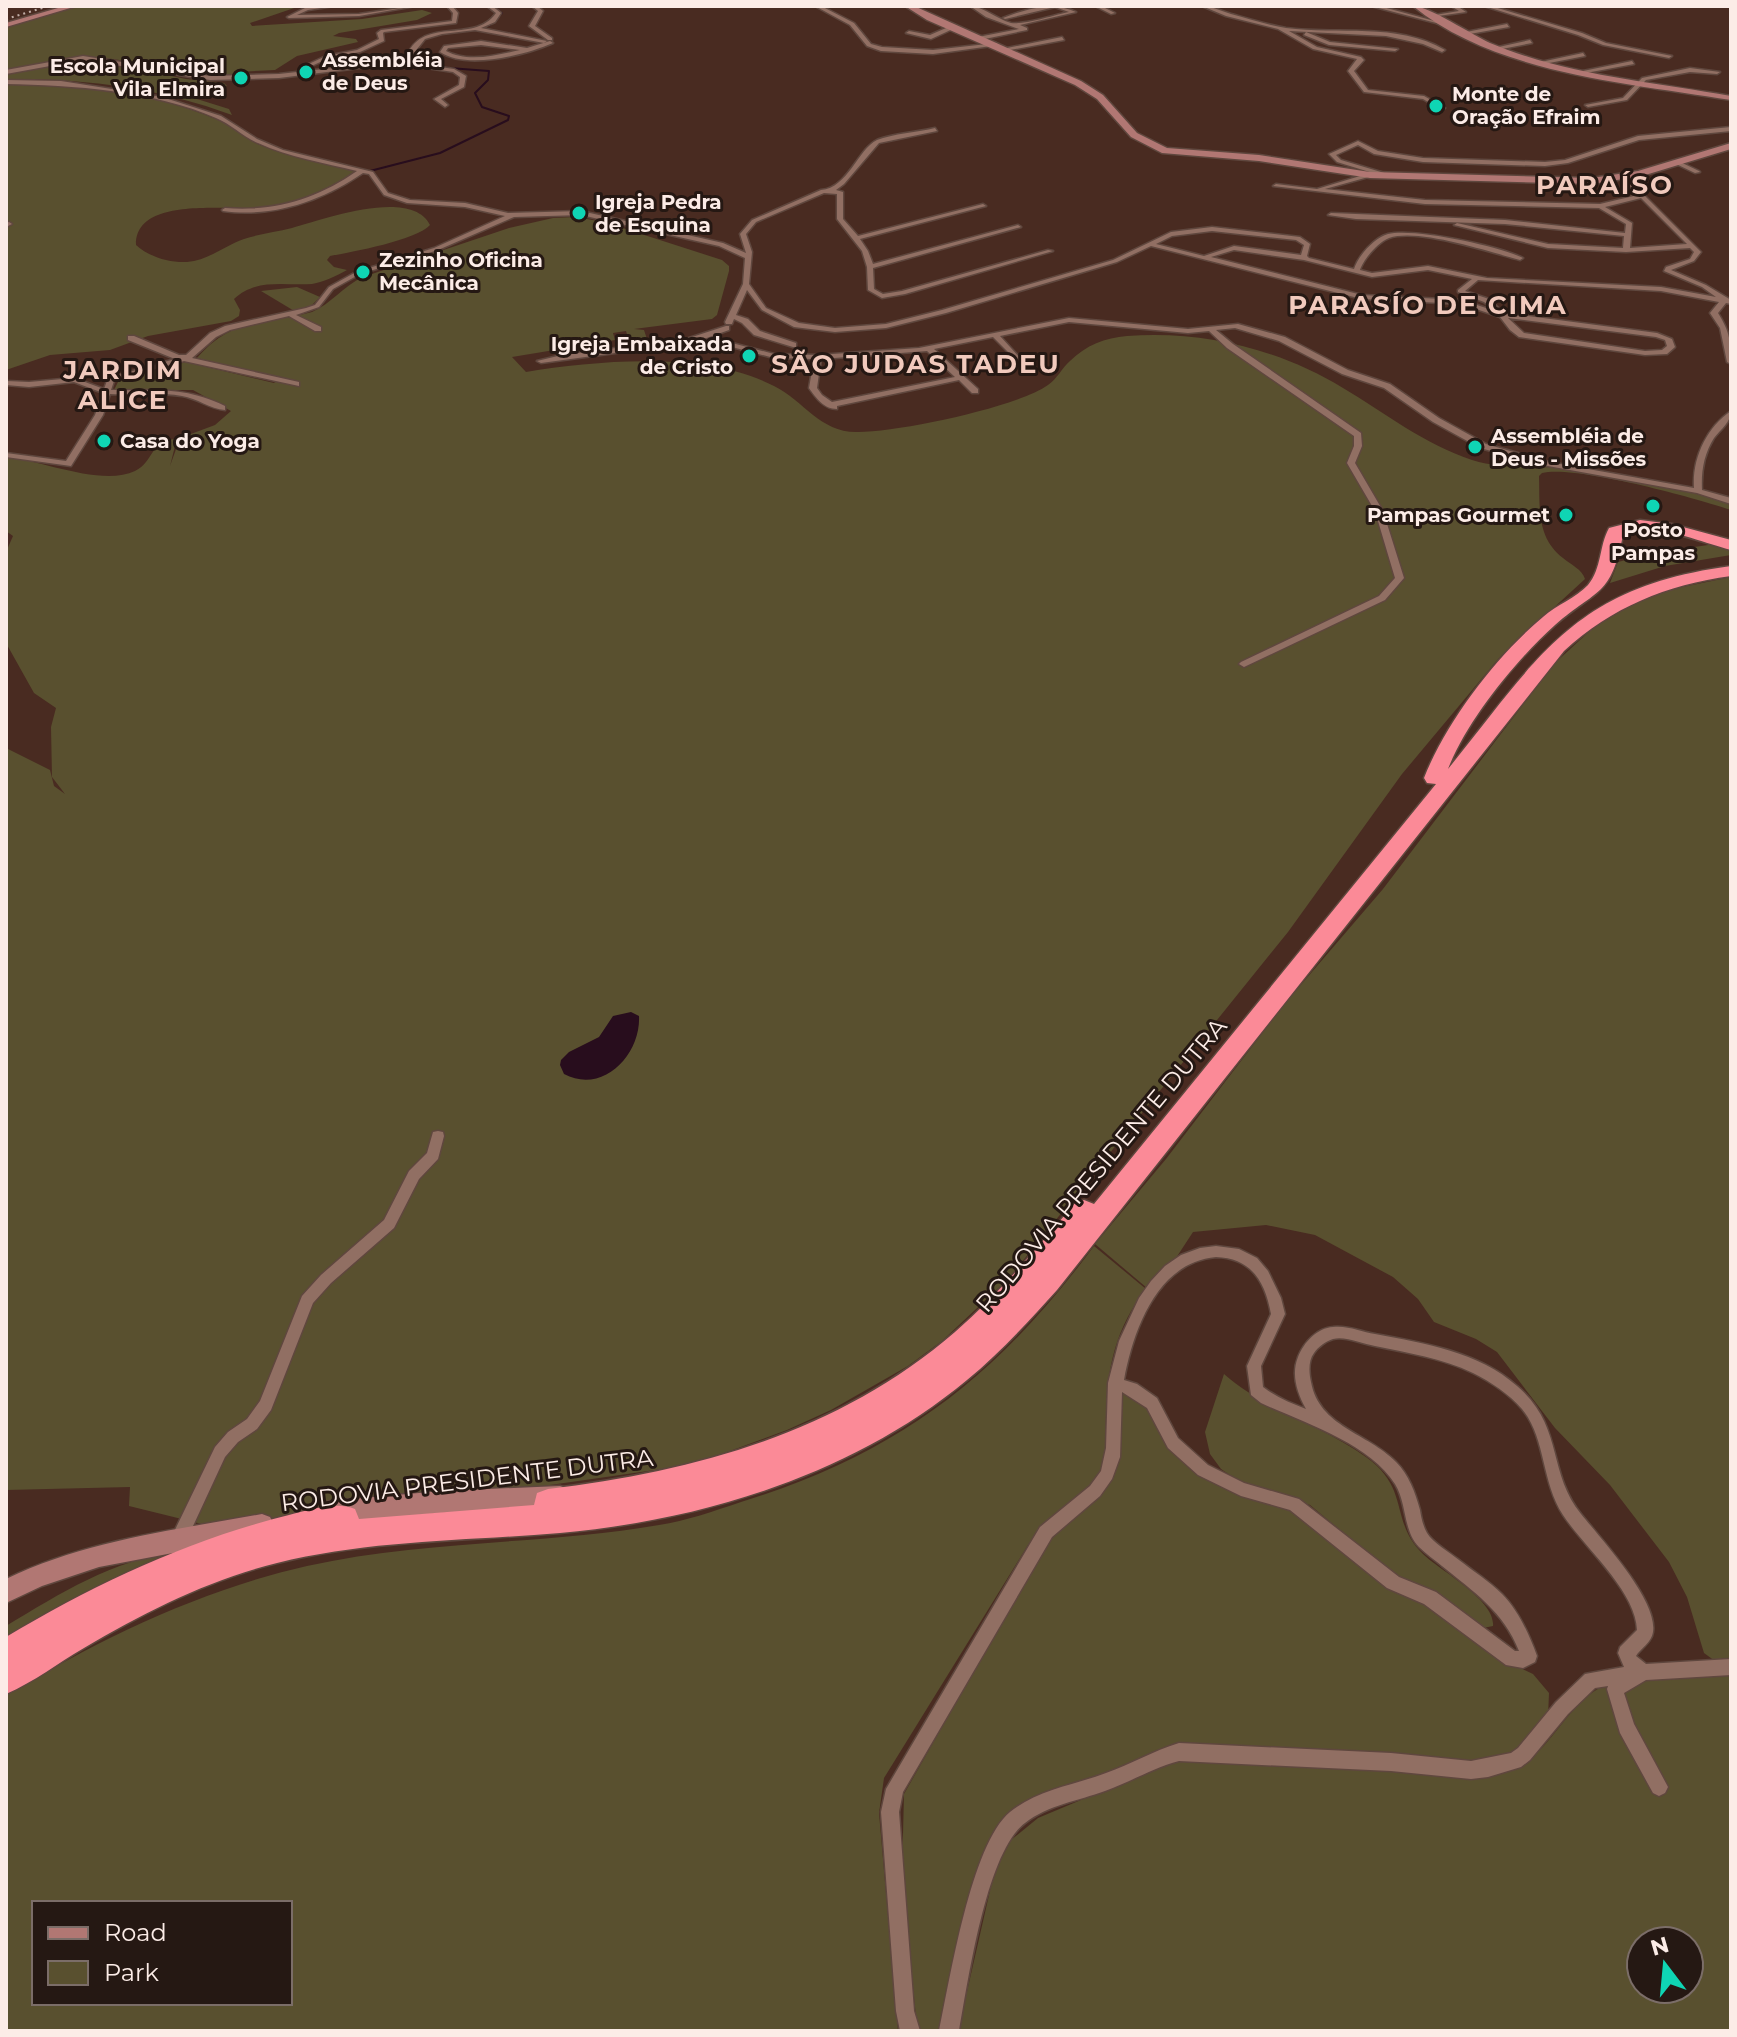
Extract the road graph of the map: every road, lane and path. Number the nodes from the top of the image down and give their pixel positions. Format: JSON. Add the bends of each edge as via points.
{"nodes":[{"id":1,"x":73,"y":6,"type":"edge"},
{"id":2,"x":332,"y":6,"type":"edge"},
{"id":3,"x":413,"y":6,"type":"edge"},
{"id":4,"x":449,"y":6,"type":"edge"},
{"id":5,"x":489,"y":6,"type":"edge"},
{"id":6,"x":534,"y":6,"type":"edge"},
{"id":7,"x":817,"y":6,"type":"edge"},
{"id":8,"x":909,"y":6,"type":"edge"},
{"id":9,"x":972,"y":6,"type":"edge"},
{"id":10,"x":1005,"y":6,"type":"edge"},
{"id":11,"x":1056,"y":6,"type":"edge"},
{"id":12,"x":1097,"y":6,"type":"edge"},
{"id":13,"x":1204,"y":6,"type":"edge"},
{"id":14,"x":1373,"y":6,"type":"edge"},
{"id":15,"x":1417,"y":6,"type":"edge"},
{"id":16,"x":1453,"y":6,"type":"edge"},
{"id":17,"x":1486,"y":6,"type":"edge"},
{"id":18,"x":392,"y":8,"type":"edge"},
{"id":19,"x":1113,"y":13,"type":"dead end"},
{"id":20,"x":1431,"y":16,"type":"junction"},
{"id":21,"x":1004,"y":19,"type":"junction"},
{"id":22,"x":1440,"y":23,"type":"junction"},
{"id":23,"x":6,"y":25,"type":"edge"},
{"id":24,"x":1015,"y":25,"type":"junction"},
{"id":25,"x":1507,"y":26,"type":"dead end"},
{"id":26,"x":953,"y":27,"type":"junction"},
{"id":27,"x":473,"y":28,"type":"junction"},
{"id":28,"x":1280,"y":28,"type":"junction"},
{"id":29,"x":1300,"y":31,"type":"junction"},
{"id":30,"x":909,"y":33,"type":"dead end"},
{"id":31,"x":1464,"y":33,"type":"junction"},
{"id":32,"x":980,"y":38,"type":"junction"},
{"id":33,"x":1019,"y":39,"type":"dead end"},
{"id":34,"x":1062,"y":39,"type":"dead end"},
{"id":35,"x":1530,"y":42,"type":"dead end"},
{"id":36,"x":550,"y":43,"type":"junction"},
{"id":37,"x":1072,"y":43,"type":"dead end"},
{"id":38,"x":995,"y":44,"type":"junction"},
{"id":39,"x":1497,"y":48,"type":"junction"},
{"id":40,"x":527,"y":49,"type":"junction"},
{"id":41,"x":1005,"y":49,"type":"junction"},
{"id":42,"x":1395,"y":49,"type":"dead end"},
{"id":43,"x":1442,"y":50,"type":"dead end"},
{"id":44,"x":1016,"y":54,"type":"junction"},
{"id":45,"x":1583,"y":55,"type":"dead end"},
{"id":46,"x":1669,"y":56,"type":"dead end"},
{"id":47,"x":409,"y":61,"type":"junction"},
{"id":48,"x":1539,"y":63,"type":"junction"},
{"id":49,"x":1632,"y":63,"type":"dead end"},
{"id":50,"x":1586,"y":71,"type":"junction"},
{"id":51,"x":6,"y":72,"type":"edge"},
{"id":52,"x":1717,"y":72,"type":"dead end"},
{"id":53,"x":293,"y":74,"type":"junction"},
{"id":54,"x":1640,"y":81,"type":"junction"},
{"id":55,"x":6,"y":82,"type":"edge"},
{"id":56,"x":1731,"y":98,"type":"edge"},
{"id":57,"x":445,"y":105,"type":"dead end"},
{"id":58,"x":1588,"y":105,"type":"dead end"},
{"id":59,"x":1442,"y":108,"type":"dead end"},
{"id":60,"x":1731,"y":129,"type":"edge"},
{"id":61,"x":935,"y":130,"type":"dead end"},
{"id":62,"x":1730,"y":147,"type":"edge"},
{"id":63,"x":1676,"y":162,"type":"junction"},
{"id":64,"x":362,"y":171,"type":"junction"},
{"id":65,"x":1697,"y":172,"type":"dead end"},
{"id":66,"x":1370,"y":175,"type":"junction"},
{"id":67,"x":1624,"y":177,"type":"junction"},
{"id":68,"x":1396,"y":178,"type":"junction"},
{"id":69,"x":1276,"y":186,"type":"dead end"},
{"id":70,"x":832,"y":190,"type":"junction"},
{"id":71,"x":1313,"y":190,"type":"junction"},
{"id":72,"x":1640,"y":196,"type":"junction"},
{"id":73,"x":1425,"y":202,"type":"junction"},
{"id":74,"x":983,"y":206,"type":"dead end"},
{"id":75,"x":1600,"y":206,"type":"junction"},
{"id":76,"x":225,"y":210,"type":"dead end"},
{"id":77,"x":513,"y":215,"type":"junction"},
{"id":78,"x":1331,"y":215,"type":"dead end"},
{"id":79,"x":1449,"y":219,"type":"junction"},
{"id":80,"x":1018,"y":227,"type":"dead end"},
{"id":81,"x":1628,"y":235,"type":"junction"},
{"id":82,"x":744,"y":237,"type":"junction"},
{"id":83,"x":723,"y":238,"type":"junction"},
{"id":84,"x":857,"y":238,"type":"junction"},
{"id":85,"x":692,"y":239,"type":"junction"},
{"id":86,"x":716,"y":243,"type":"junction"},
{"id":87,"x":1149,"y":244,"type":"junction"},
{"id":88,"x":728,"y":246,"type":"junction"},
{"id":89,"x":1693,"y":246,"type":"junction"},
{"id":90,"x":1626,"y":250,"type":"junction"},
{"id":91,"x":1050,"y":251,"type":"dead end"},
{"id":92,"x":748,"y":257,"type":"junction"},
{"id":93,"x":1202,"y":258,"type":"junction"},
{"id":94,"x":1306,"y":258,"type":"junction"},
{"id":95,"x":1520,"y":258,"type":"dead end"},
{"id":96,"x":872,"y":266,"type":"junction"},
{"id":97,"x":1356,"y":272,"type":"junction"},
{"id":98,"x":1476,"y":279,"type":"junction"},
{"id":99,"x":746,"y":284,"type":"junction"},
{"id":100,"x":1727,"y":302,"type":"edge"},
{"id":101,"x":291,"y":315,"type":"junction"},
{"id":102,"x":1500,"y":315,"type":"junction"},
{"id":103,"x":732,"y":316,"type":"junction"},
{"id":104,"x":726,"y":328,"type":"junction"},
{"id":105,"x":318,"y":329,"type":"dead end"},
{"id":106,"x":1727,"y":329,"type":"edge"},
{"id":107,"x":1212,"y":330,"type":"junction"},
{"id":108,"x":996,"y":336,"type":"junction"},
{"id":109,"x":131,"y":338,"type":"dead end"},
{"id":110,"x":689,"y":341,"type":"junction"},
{"id":111,"x":732,"y":345,"type":"junction"},
{"id":112,"x":793,"y":345,"type":"dead end"},
{"id":113,"x":929,"y":349,"type":"junction"},
{"id":114,"x":818,"y":357,"type":"junction"},
{"id":115,"x":184,"y":359,"type":"junction"},
{"id":116,"x":1017,"y":359,"type":"dead end"},
{"id":117,"x":541,"y":361,"type":"dead end"},
{"id":118,"x":1731,"y":362,"type":"edge"},
{"id":119,"x":959,"y":378,"type":"junction"},
{"id":120,"x":6,"y":383,"type":"edge"},
{"id":121,"x":296,"y":384,"type":"dead end"},
{"id":122,"x":975,"y":391,"type":"dead end"},
{"id":123,"x":106,"y":392,"type":"junction"},
{"id":124,"x":222,"y":408,"type":"dead end"},
{"id":125,"x":1731,"y":413,"type":"edge"},
{"id":126,"x":6,"y":455,"type":"edge"},
{"id":127,"x":1698,"y":491,"type":"junction"},
{"id":128,"x":1731,"y":501,"type":"edge"},
{"id":129,"x":1731,"y":545,"type":"edge"},
{"id":130,"x":1731,"y":564,"type":"edge"},
{"id":131,"x":1731,"y":571,"type":"edge"},
{"id":132,"x":1244,"y":664,"type":"dead end"},
{"id":133,"x":1434,"y":778,"type":"junction"},
{"id":134,"x":438,"y":1136,"type":"dead end"},
{"id":135,"x":1115,"y":1383,"type":"junction"},
{"id":136,"x":1334,"y":1431,"type":"junction"},
{"id":137,"x":602,"y":1496,"type":"junction"},
{"id":138,"x":181,"y":1534,"type":"dead end"},
{"id":139,"x":6,"y":1591,"type":"edge"},
{"id":140,"x":6,"y":1656,"type":"edge"},
{"id":141,"x":1731,"y":1667,"type":"edge"},
{"id":142,"x":1644,"y":1672,"type":"junction"},
{"id":143,"x":6,"y":1677,"type":"edge"},
{"id":144,"x":1659,"y":1787,"type":"dead end"},
{"id":145,"x":910,"y":2031,"type":"edge"},
{"id":146,"x":949,"y":2031,"type":"edge"}],
"edges":[{"from":1,"to":23,"type":"street"},
{"from":2,"to":18,"type":"street","via":[[286,18]]},
{"from":3,"to":18,"type":"street"},
{"from":4,"to":53,"type":"street","via":[[457,17],[452,22],[383,31],[380,41],[321,59]]},
{"from":5,"to":27,"type":"street","via":[[498,16]]},
{"from":6,"to":36,"type":"street","via":[[541,11],[532,26]]},
{"from":7,"to":38,"type":"street","via":[[852,24],[877,48],[933,52]]},
{"from":8,"to":26,"type":"street"},
{"from":9,"to":21,"type":"street"},
{"from":10,"to":21,"type":"street"},
{"from":11,"to":21,"type":"street"},
{"from":11,"to":24,"type":"street","via":[[1074,12]]},
{"from":12,"to":19,"type":"street"},
{"from":13,"to":28,"type":"street"},
{"from":14,"to":22,"type":"street"},
{"from":15,"to":20,"type":"street"},
{"from":16,"to":20,"type":"street","via":[[1464,12]]},
{"from":17,"to":46,"type":"street","via":[[1605,44]]},
{"from":20,"to":22,"type":"street"},
{"from":21,"to":24,"type":"street"},
{"from":22,"to":31,"type":"street"},
{"from":24,"to":32,"type":"street","via":[[1025,29]]},
{"from":25,"to":31,"type":"street"},
{"from":26,"to":30,"type":"street","via":[[932,37]]},
{"from":26,"to":32,"type":"street"},
{"from":27,"to":36,"type":"street"},
{"from":27,"to":47,"type":"street","via":[[425,37]]},
{"from":28,"to":29,"type":"street"},
{"from":28,"to":59,"type":"street","via":[[1315,48],[1361,59],[1351,73],[1366,91],[1424,98]]},
{"from":29,"to":42,"type":"street","via":[[1329,43]]},
{"from":29,"to":43,"type":"street","via":[[1394,36]]},
{"from":31,"to":39,"type":"street"},
{"from":32,"to":38,"type":"street"},
{"from":33,"to":38,"type":"street"},
{"from":34,"to":41,"type":"street"},
{"from":35,"to":39,"type":"street"},
{"from":36,"to":40,"type":"street"},
{"from":37,"to":44,"type":"street"},
{"from":38,"to":41,"type":"street"},
{"from":39,"to":48,"type":"street"},
{"from":40,"to":40,"type":"street","via":[[488,57],[450,57],[443,52],[463,44]]},
{"from":41,"to":44,"type":"street"},
{"from":44,"to":66,"type":"street","via":[[1085,87],[1134,135],[1160,150]]},
{"from":45,"to":48,"type":"street"},
{"from":47,"to":53,"type":"street"},
{"from":47,"to":57,"type":"street","via":[[463,76],[462,86],[437,100]]},
{"from":48,"to":50,"type":"street"},
{"from":49,"to":50,"type":"street"},
{"from":50,"to":54,"type":"street"},
{"from":51,"to":53,"type":"street","via":[[90,58],[192,78]]},
{"from":52,"to":54,"type":"street","via":[[1690,70]]},
{"from":54,"to":56,"type":"street"},
{"from":54,"to":58,"type":"street","via":[[1625,99]]},
{"from":55,"to":64,"type":"street","via":[[61,83],[160,98],[219,117],[281,151]]},
{"from":60,"to":68,"type":"street","via":[[1638,138],[1554,164],[1423,160],[1376,153],[1360,143],[1332,154]]},
{"from":61,"to":70,"type":"street","via":[[877,142]]},
{"from":62,"to":63,"type":"street"},
{"from":63,"to":65,"type":"street"},
{"from":63,"to":67,"type":"street"},
{"from":64,"to":76,"type":"street","via":[[286,207]]},
{"from":64,"to":77,"type":"street","via":[[374,175],[384,193],[395,198]]},
{"from":66,"to":68,"type":"street"},
{"from":66,"to":71,"type":"street"},
{"from":67,"to":68,"type":"street","via":[[1581,182]]},
{"from":67,"to":72,"type":"street"},
{"from":69,"to":71,"type":"street"},
{"from":70,"to":82,"type":"street","via":[[754,221]]},
{"from":70,"to":84,"type":"street","via":[[841,192],[840,219]]},
{"from":71,"to":73,"type":"street"},
{"from":72,"to":75,"type":"street"},
{"from":72,"to":89,"type":"street"},
{"from":73,"to":75,"type":"street"},
{"from":73,"to":79,"type":"street"},
{"from":74,"to":84,"type":"street"},
{"from":75,"to":81,"type":"street","via":[[1629,223]]},
{"from":77,"to":85,"type":"street","via":[[581,213]]},
{"from":77,"to":101,"type":"street","via":[[430,252],[358,273],[331,288],[313,308]]},
{"from":78,"to":79,"type":"street"},
{"from":79,"to":81,"type":"street"},
{"from":79,"to":90,"type":"street","via":[[1466,228],[1548,246]]},
{"from":80,"to":96,"type":"street"},
{"from":81,"to":90,"type":"street"},
{"from":82,"to":83,"type":"street"},
{"from":82,"to":88,"type":"street"},
{"from":82,"to":92,"type":"street"},
{"from":83,"to":85,"type":"street"},
{"from":83,"to":86,"type":"street"},
{"from":84,"to":96,"type":"street"},
{"from":85,"to":86,"type":"street"},
{"from":86,"to":88,"type":"street"},
{"from":87,"to":93,"type":"street"},
{"from":87,"to":94,"type":"street","via":[[1175,233],[1220,230],[1298,238],[1307,244]]},
{"from":87,"to":99,"type":"street","via":[[1115,261],[944,312],[862,329],[813,329],[781,320],[764,309]]},
{"from":88,"to":92,"type":"street"},
{"from":89,"to":90,"type":"street"},
{"from":89,"to":100,"type":"street","via":[[1696,258],[1667,270]]},
{"from":91,"to":96,"type":"street","via":[[889,296],[871,290]]},
{"from":92,"to":99,"type":"street"},
{"from":93,"to":94,"type":"street","via":[[1234,248]]},
{"from":93,"to":102,"type":"street","via":[[1357,296],[1462,302]]},
{"from":94,"to":97,"type":"street"},
{"from":95,"to":97,"type":"street","via":[[1392,235],[1360,260]]},
{"from":97,"to":98,"type":"street","via":[[1377,275],[1428,268]]},
{"from":98,"to":100,"type":"street","via":[[1649,288]]},
{"from":98,"to":102,"type":"street","via":[[1460,291],[1490,303]]},
{"from":99,"to":103,"type":"street"},
{"from":100,"to":106,"type":"street","via":[[1714,313]]},
{"from":101,"to":105,"type":"street"},
{"from":101,"to":115,"type":"street","via":[[222,330]]},
{"from":102,"to":102,"type":"street","via":[[1514,331],[1532,338],[1645,353],[1671,347],[1668,339],[1657,335]]},
{"from":103,"to":104,"type":"street"},
{"from":103,"to":112,"type":"street","via":[[757,333]]},
{"from":104,"to":110,"type":"street"},
{"from":104,"to":111,"type":"street"},
{"from":106,"to":118,"type":"street"},
{"from":107,"to":108,"type":"street","via":[[1139,328],[1079,319]]},
{"from":107,"to":127,"type":"street","via":[[1235,326],[1282,339],[1345,372],[1392,388],[1483,446],[1548,464]]},
{"from":107,"to":132,"type":"street","via":[[1358,435],[1351,463],[1379,511],[1400,578],[1382,598]]},
{"from":108,"to":113,"type":"street"},
{"from":108,"to":116,"type":"street"},
{"from":109,"to":115,"type":"street"},
{"from":110,"to":111,"type":"street"},
{"from":110,"to":117,"type":"street"},
{"from":111,"to":114,"type":"street","via":[[774,356]]},
{"from":113,"to":114,"type":"street"},
{"from":113,"to":119,"type":"street"},
{"from":114,"to":119,"type":"street","via":[[813,388],[832,406]]},
{"from":115,"to":121,"type":"street"},
{"from":115,"to":123,"type":"street","via":[[116,378]]},
{"from":119,"to":122,"type":"street"},
{"from":120,"to":123,"type":"street","via":[[85,381]]},
{"from":123,"to":124,"type":"street","via":[[182,391]]},
{"from":123,"to":126,"type":"street","via":[[99,415],[71,462]]},
{"from":125,"to":127,"type":"street","via":[[1700,456]]},
{"from":127,"to":128,"type":"street"},
{"from":129,"to":133,"type":"highway","via":[[1645,525],[1615,532],[1608,566],[1594,589],[1549,621],[1508,663],[1447,745]]},
{"from":130,"to":133,"type":"highway","name":"RODOVIA PRESIDENTE DUTRA","via":[[1643,583],[1569,619]]},
{"from":131,"to":143,"type":"highway","name":"RODOVIA PRESIDENTE DUTRA","via":[[1679,580],[1624,599],[1587,619],[1557,647],[1047,1282],[966,1363],[890,1419],[780,1472],[651,1507],[354,1533],[275,1548],[151,1595]]},
{"from":133,"to":137,"type":"highway","name":"RODOVIA PRESIDENTE DUTRA","via":[[1083,1212],[964,1342],[879,1404],[787,1451],[694,1479]]},
{"from":134,"to":138,"type":"street","via":[[433,1155],[414,1175],[389,1224],[307,1300],[266,1405],[220,1452]]},
{"from":135,"to":136,"type":"street","via":[[1133,1317],[1154,1287],[1191,1256],[1235,1254],[1260,1271],[1276,1302],[1275,1323],[1254,1366],[1256,1390]]},
{"from":135,"to":136,"type":"street","via":[[1152,1403],[1173,1443],[1203,1470],[1241,1489],[1294,1504],[1393,1583],[1430,1598],[1512,1659],[1527,1659],[1527,1646],[1497,1600],[1422,1540],[1407,1491],[1394,1470]]},
{"from":135,"to":145,"type":"street","via":[[1107,1475],[1090,1497],[1046,1532],[895,1789],[890,1812]]},
{"from":136,"to":142,"type":"street","via":[[1307,1401],[1301,1379],[1307,1348],[1331,1333],[1439,1352],[1489,1373],[1514,1391],[1542,1426],[1557,1492],[1646,1620],[1645,1633],[1626,1653]]},
{"from":137,"to":139,"type":"street","via":[[331,1512],[73,1562]]},
{"from":137,"to":140,"type":"highway","name":"RODOVIA PRESIDENTE DUTRA","via":[[355,1517],[273,1531],[138,1582]]},
{"from":141,"to":142,"type":"street"},
{"from":142,"to":144,"type":"street","via":[[1615,1689],[1626,1727]]},
{"from":142,"to":146,"type":"street","via":[[1591,1680],[1524,1754],[1503,1765],[1471,1770],[1179,1752],[1027,1811],[1005,1828],[991,1857]]}]}
